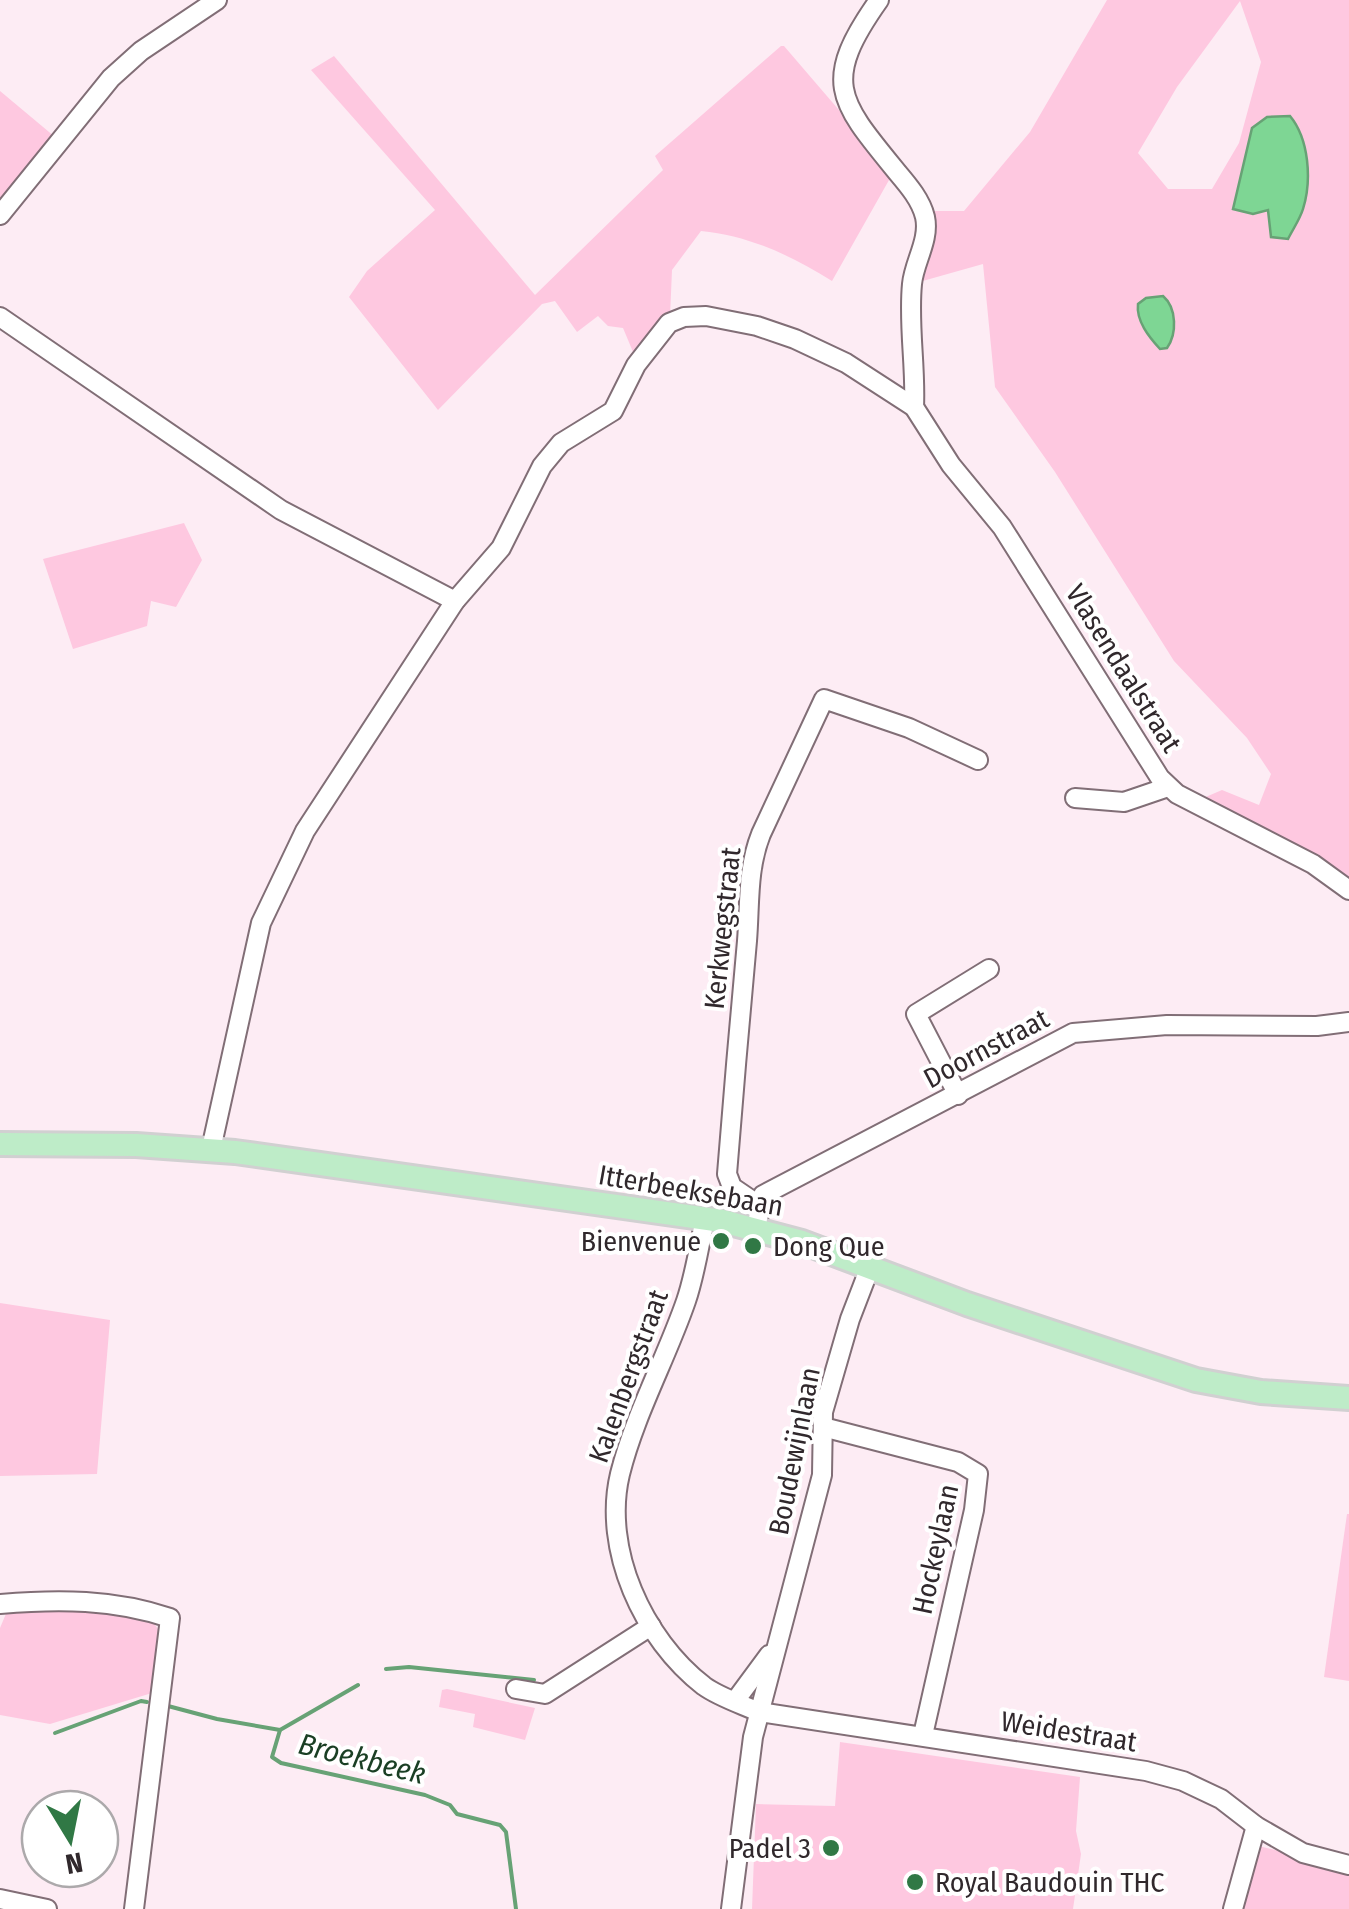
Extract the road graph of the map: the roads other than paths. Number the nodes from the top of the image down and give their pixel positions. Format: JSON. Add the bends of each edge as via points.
{"nodes":[{"id":1,"x":217,"y":0,"type":"edge"},
{"id":2,"x":880,"y":0,"type":"edge"},
{"id":3,"x":0,"y":215,"type":"edge"},
{"id":4,"x":0,"y":317,"type":"edge"},
{"id":5,"x":909,"y":403,"type":"junction"},
{"id":6,"x":455,"y":601,"type":"junction"},
{"id":7,"x":978,"y":760,"type":"dead end"},
{"id":8,"x":1168,"y":787,"type":"junction"},
{"id":9,"x":1075,"y":798,"type":"dead end"},
{"id":10,"x":1349,"y":890,"type":"edge"},
{"id":11,"x":989,"y":969,"type":"dead end"},
{"id":12,"x":1349,"y":1022,"type":"edge"},
{"id":13,"x":958,"y":1095,"type":"junction"},
{"id":14,"x":0,"y":1144,"type":"edge"},
{"id":15,"x":211,"y":1149,"type":"junction"},
{"id":16,"x":758,"y":1217,"type":"junction"},
{"id":17,"x":706,"y":1219,"type":"junction"},
{"id":18,"x":870,"y":1267,"type":"junction"},
{"id":19,"x":1349,"y":1398,"type":"edge"},
{"id":20,"x":823,"y":1426,"type":"junction"},
{"id":21,"x":0,"y":1604,"type":"edge"},
{"id":22,"x":651,"y":1626,"type":"junction"},
{"id":23,"x":775,"y":1646,"type":"junction"},
{"id":24,"x":516,"y":1689,"type":"dead end"},
{"id":25,"x":735,"y":1701,"type":"junction"},
{"id":26,"x":759,"y":1712,"type":"junction"},
{"id":27,"x":922,"y":1735,"type":"junction"},
{"id":28,"x":1256,"y":1826,"type":"junction"},
{"id":29,"x":1349,"y":1865,"type":"edge"},
{"id":30,"x":0,"y":1898,"type":"edge"},
{"id":31,"x":46,"y":1909,"type":"edge"},
{"id":32,"x":134,"y":1909,"type":"edge"},
{"id":33,"x":731,"y":1909,"type":"edge"},
{"id":34,"x":1232,"y":1909,"type":"edge"}],
"edges":[{"from":1,"to":3,"type":"street","via":[[111,78]]},
{"from":2,"to":5,"type":"street","via":[[844,54],[842,74],[858,123],[914,192],[925,216],[912,284]]},
{"from":4,"to":6,"type":"street","via":[[281,510]]},
{"from":5,"to":6,"type":"street","via":[[795,339],[706,316],[670,322],[613,410],[562,443],[542,466],[501,548]]},
{"from":5,"to":8,"type":"street","name":"Vlasendaalstraat","via":[[1002,528]]},
{"from":6,"to":15,"type":"street","via":[[296,849],[261,923]]},
{"from":7,"to":16,"type":"street","name":"Kerkwegstraat","via":[[824,699],[761,834],[749,882],[727,1174]]},
{"from":8,"to":9,"type":"street","via":[[1124,802]]},
{"from":8,"to":10,"type":"street","name":"Vlasendaalstraat"},
{"from":11,"to":13,"type":"street","via":[[916,1014]]},
{"from":12,"to":13,"type":"street","name":"Doornstraat","via":[[1073,1033]]},
{"from":13,"to":16,"type":"street","name":"Doornstraat","via":[[763,1195]]},
{"from":14,"to":15,"type":"main road","name":"Itterbeeksebaan"},
{"from":15,"to":17,"type":"main road","name":"Itterbeeksebaan"},
{"from":16,"to":17,"type":"main road","name":"Itterbeeksebaan"},
{"from":16,"to":18,"type":"main road","name":"Itterbeeksebaan"},
{"from":17,"to":22,"type":"street","name":"Kalenbergstraat","via":[[687,1298],[617,1491],[625,1572]]},
{"from":18,"to":19,"type":"main road","name":"Itterbeeksebaan","via":[[1196,1380]]},
{"from":18,"to":20,"type":"street","name":"Boudewijnlaan"},
{"from":20,"to":23,"type":"street","name":"Boudewijnlaan","via":[[820,1490]]},
{"from":20,"to":27,"type":"street","name":"Hockeylaan","via":[[958,1462],[978,1474]]},
{"from":21,"to":32,"type":"street","via":[[81,1601],[170,1618]]},
{"from":22,"to":24,"type":"street","via":[[545,1694]]},
{"from":22,"to":25,"type":"street","name":"Kalenbergstraat","via":[[704,1686]]},
{"from":23,"to":25,"type":"street","name":"Boudewijnlaan"},
{"from":23,"to":26,"type":"street","name":"Boudewijnlaan"},
{"from":25,"to":26,"type":"street","name":"Kalenbergstraat"},
{"from":26,"to":27,"type":"street","name":"Weidestraat"},
{"from":26,"to":33,"type":"street"},
{"from":27,"to":28,"type":"street","name":"Weidestraat","via":[[1183,1781]]},
{"from":28,"to":29,"type":"street","name":"Weidestraat","via":[[1303,1853]]},
{"from":28,"to":34,"type":"street"},
{"from":30,"to":31,"type":"street"}]}
